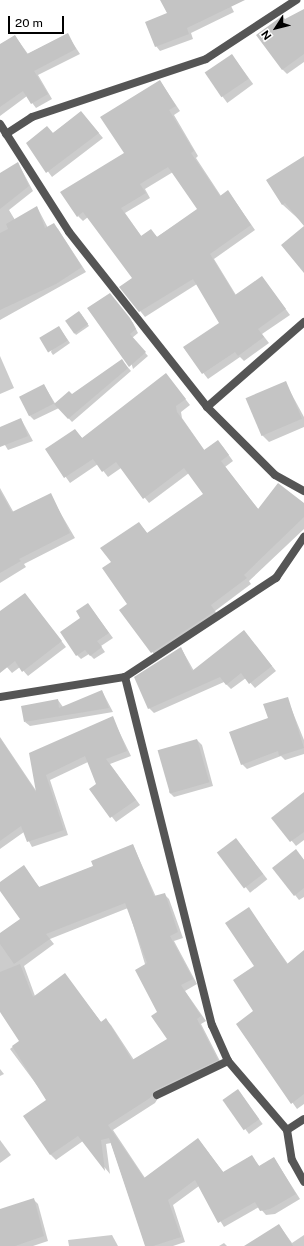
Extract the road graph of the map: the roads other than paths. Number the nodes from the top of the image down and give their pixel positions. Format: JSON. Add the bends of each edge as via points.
{"nodes":[{"id":1,"x":296,"y":0,"type":"edge"},
{"id":2,"x":0,"y":124,"type":"edge"},
{"id":3,"x":6,"y":134,"type":"junction"},
{"id":4,"x":304,"y":322,"type":"edge"},
{"id":5,"x":207,"y":407,"type":"junction"},
{"id":6,"x":304,"y":491,"type":"edge"},
{"id":7,"x":304,"y":538,"type":"edge"},
{"id":8,"x":125,"y":677,"type":"junction"},
{"id":9,"x":0,"y":697,"type":"edge"},
{"id":10,"x":228,"y":1061,"type":"junction"},
{"id":11,"x":157,"y":1095,"type":"dead end"},
{"id":12,"x":304,"y":1118,"type":"edge"},
{"id":13,"x":287,"y":1130,"type":"junction"},
{"id":14,"x":304,"y":1182,"type":"edge"}],
"edges":[{"from":1,"to":3,"type":"street","via":[[206,59],[32,118]]},
{"from":2,"to":3,"type":"street"},
{"from":3,"to":5,"type":"street","via":[[69,232]]},
{"from":4,"to":5,"type":"street"},
{"from":5,"to":6,"type":"street","via":[[275,475]]},
{"from":7,"to":8,"type":"street","via":[[276,578]]},
{"from":8,"to":9,"type":"street"},
{"from":8,"to":10,"type":"street","via":[[212,1026]]},
{"from":10,"to":11,"type":"street"},
{"from":10,"to":13,"type":"street"},
{"from":12,"to":13,"type":"street"},
{"from":13,"to":14,"type":"street","via":[[292,1160]]}]}
